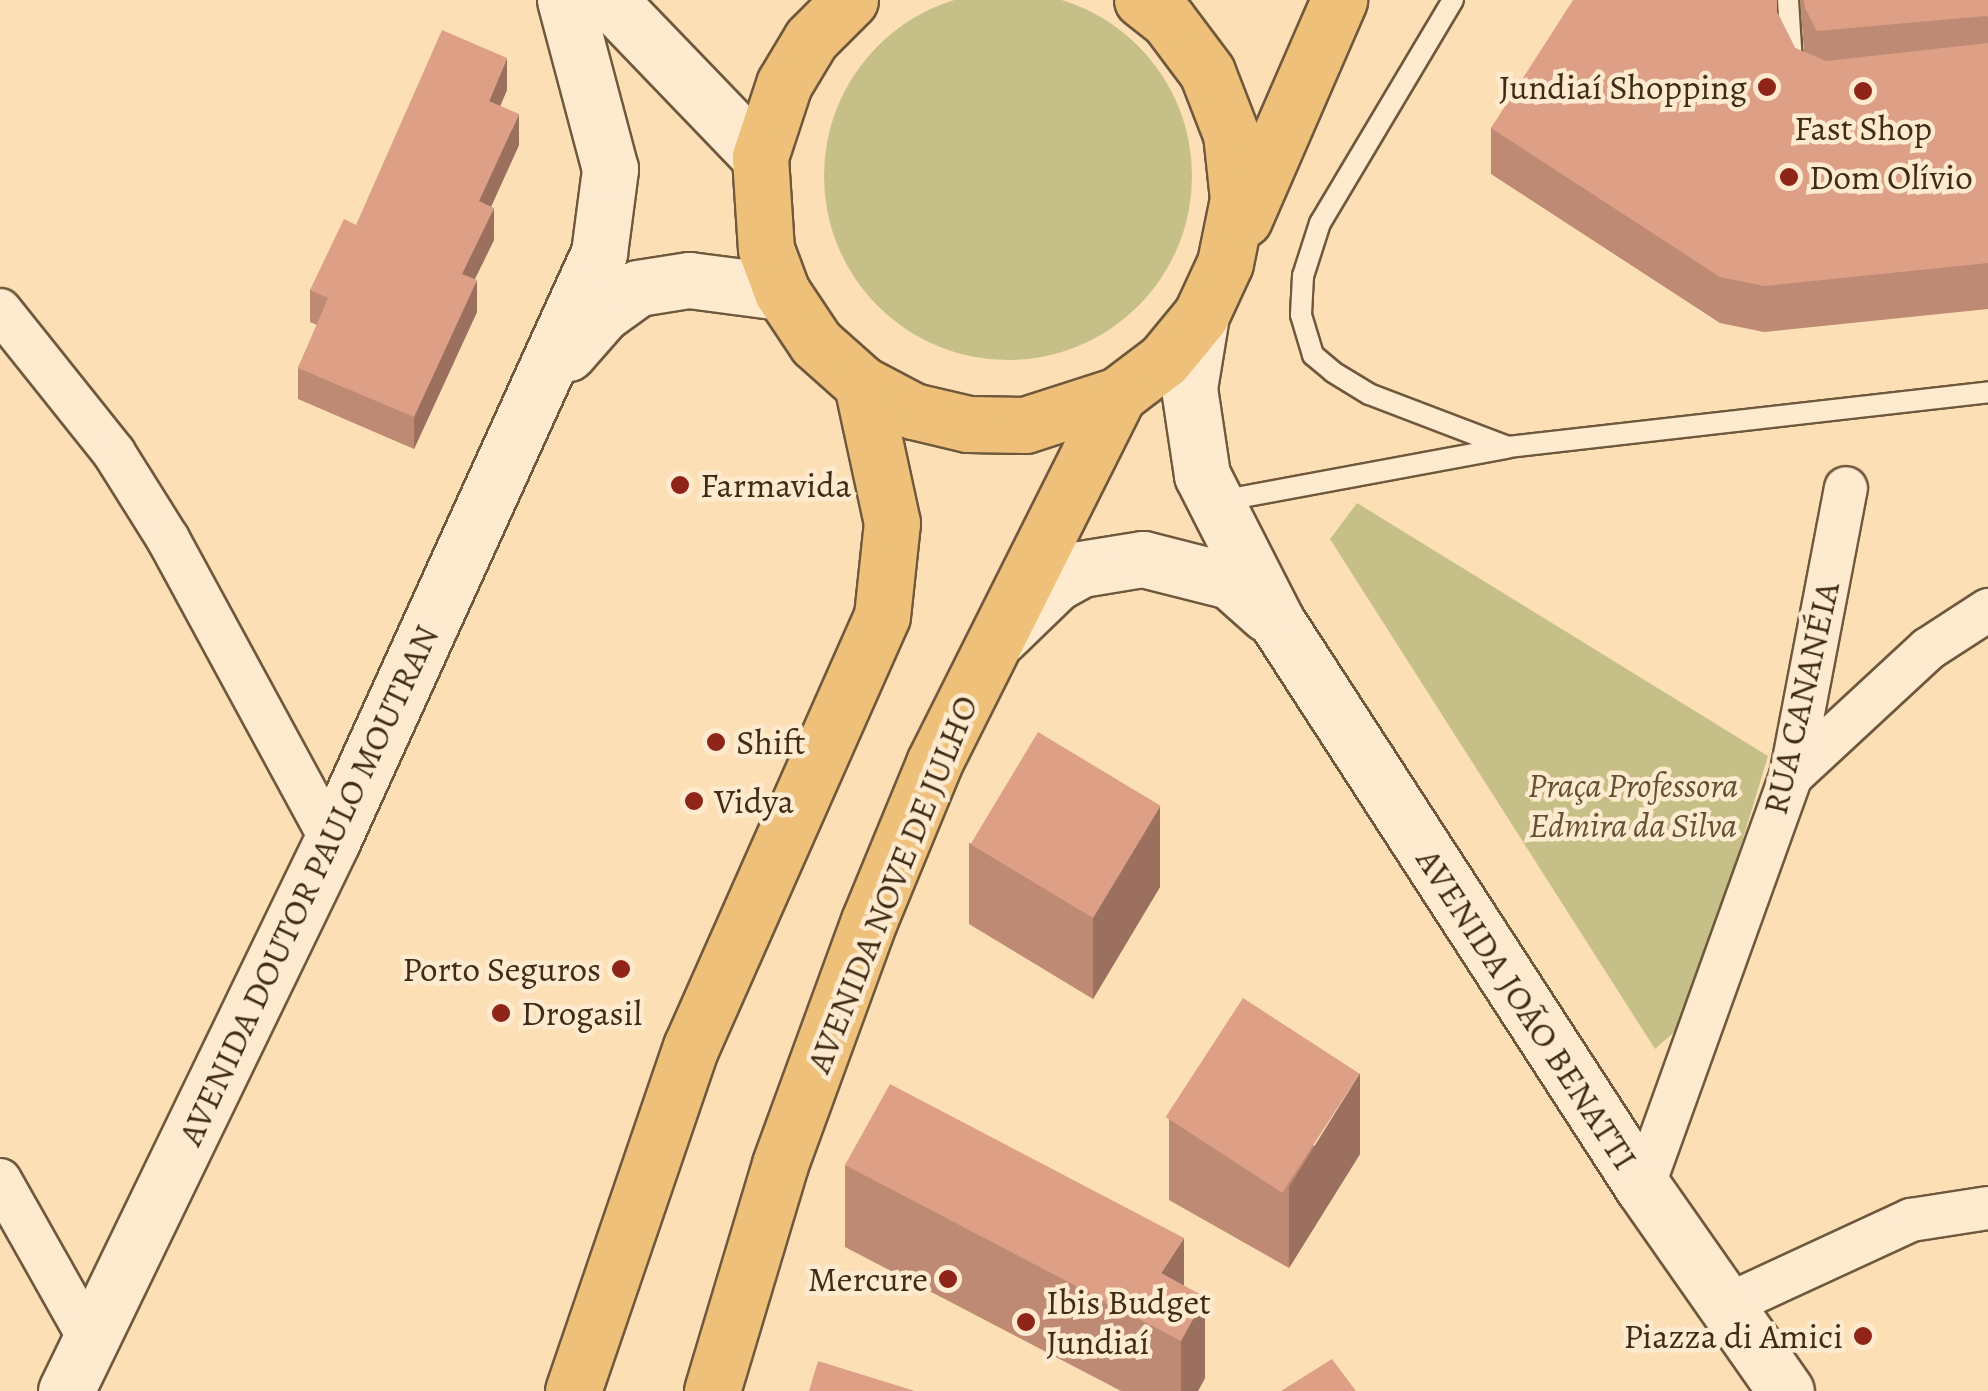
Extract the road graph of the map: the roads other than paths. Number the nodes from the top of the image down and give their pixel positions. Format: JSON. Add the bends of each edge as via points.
{"nodes":[{"id":1,"x":565,"y":0,"type":"edge"},
{"id":2,"x":609,"y":0,"type":"edge"},
{"id":3,"x":850,"y":0,"type":"edge"},
{"id":4,"x":1142,"y":0,"type":"edge"},
{"id":5,"x":1338,"y":0,"type":"edge"},
{"id":6,"x":1453,"y":0,"type":"edge"},
{"id":7,"x":1788,"y":0,"type":"edge"},
{"id":8,"x":1807,"y":88,"type":"edge"},
{"id":9,"x":760,"y":157,"type":"junction"},
{"id":10,"x":1226,"y":263,"type":"junction"},
{"id":11,"x":782,"y":292,"type":"junction"},
{"id":12,"x":0,"y":310,"type":"edge"},
{"id":13,"x":1201,"y":316,"type":"junction"},
{"id":14,"x":546,"y":378,"type":"junction"},
{"id":15,"x":862,"y":384,"type":"junction"},
{"id":16,"x":1988,"y":392,"type":"edge"},
{"id":17,"x":1118,"y":395,"type":"junction"},
{"id":18,"x":1508,"y":447,"type":"junction"},
{"id":19,"x":1846,"y":488,"type":"dead end"},
{"id":20,"x":1214,"y":502,"type":"junction"},
{"id":21,"x":1988,"y":610,"type":"edge"},
{"id":22,"x":1276,"y":622,"type":"junction"},
{"id":23,"x":998,"y":638,"type":"junction"},
{"id":24,"x":1790,"y":776,"type":"junction"},
{"id":25,"x":332,"y":841,"type":"junction"},
{"id":26,"x":0,"y":1180,"type":"edge"},
{"id":27,"x":1643,"y":1188,"type":"junction"},
{"id":28,"x":1988,"y":1208,"type":"edge"},
{"id":29,"x":1728,"y":1305,"type":"junction"},
{"id":30,"x":90,"y":1340,"type":"junction"},
{"id":31,"x":66,"y":1391,"type":"edge"},
{"id":32,"x":574,"y":1391,"type":"edge"},
{"id":33,"x":712,"y":1391,"type":"edge"},
{"id":34,"x":1786,"y":1391,"type":"edge"}],
"edges":[{"from":1,"to":14,"type":"street","via":[[610,169],[599,252]]},
{"from":2,"to":9,"type":"street"},
{"from":3,"to":9,"type":"main road","via":[[812,39],[784,84]]},
{"from":4,"to":10,"type":"main road","via":[[1168,20],[1207,72],[1231,134],[1238,199]]},
{"from":5,"to":10,"type":"main road"},
{"from":6,"to":18,"type":"lane","via":[[1320,222],[1301,316],[1313,354],[1333,372],[1370,394]]},
{"from":7,"to":8,"type":"lane","via":[[1790,57]]},
{"from":9,"to":11,"type":"main road","via":[[766,249]]},
{"from":10,"to":13,"type":"main road"},
{"from":11,"to":14,"type":"street","via":[[689,280],[638,288],[602,314]]},
{"from":11,"to":15,"type":"main road","via":[[816,343]]},
{"from":12,"to":25,"type":"street","via":[[114,453]]},
{"from":13,"to":17,"type":"main road","via":[[1164,360]]},
{"from":13,"to":20,"type":"street","name":"AVENIDA JOÃO BENATTI","via":[[1190,417]]},
{"from":14,"to":25,"type":"street","name":"AVENIDA DOUTOR PAULO MOUTRAN"},
{"from":15,"to":17,"type":"main road","via":[[913,410],[968,424],[1057,419]]},
{"from":15,"to":32,"type":"main road","via":[[889,490],[892,562],[882,616],[691,1047]]},
{"from":16,"to":18,"type":"lane"},
{"from":17,"to":23,"type":"main road","name":"AVENIDA NOVE DE JULHO"},
{"from":18,"to":20,"type":"lane"},
{"from":19,"to":24,"type":"street","name":"RUA CANANÉIA"},
{"from":20,"to":22,"type":"street","name":"AVENIDA JOÃO BENATTI"},
{"from":21,"to":24,"type":"street","via":[[1928,649]]},
{"from":22,"to":23,"type":"street","name":"AVENIDA JOÃO BENATTI","via":[[1230,581],[1142,558],[1081,569],[1056,583]]},
{"from":22,"to":27,"type":"street","name":"AVENIDA JOÃO BENATTI"},
{"from":23,"to":33,"type":"main road","name":"AVENIDA NOVE DE JULHO","via":[[934,763],[869,920],[780,1164]]},
{"from":24,"to":27,"type":"street","name":"RUA CANANÉIA"},
{"from":25,"to":30,"type":"street","name":"AVENIDA DOUTOR PAULO MOUTRAN"},
{"from":26,"to":30,"type":"street"},
{"from":27,"to":29,"type":"street","name":"AVENIDA JOÃO BENATTI"},
{"from":28,"to":29,"type":"street","via":[[1911,1220]]},
{"from":29,"to":34,"type":"street","name":"AVENIDA JOÃO BENATTI"},
{"from":30,"to":31,"type":"street","name":"AVENIDA DOUTOR PAULO MOUTRAN"}]}
